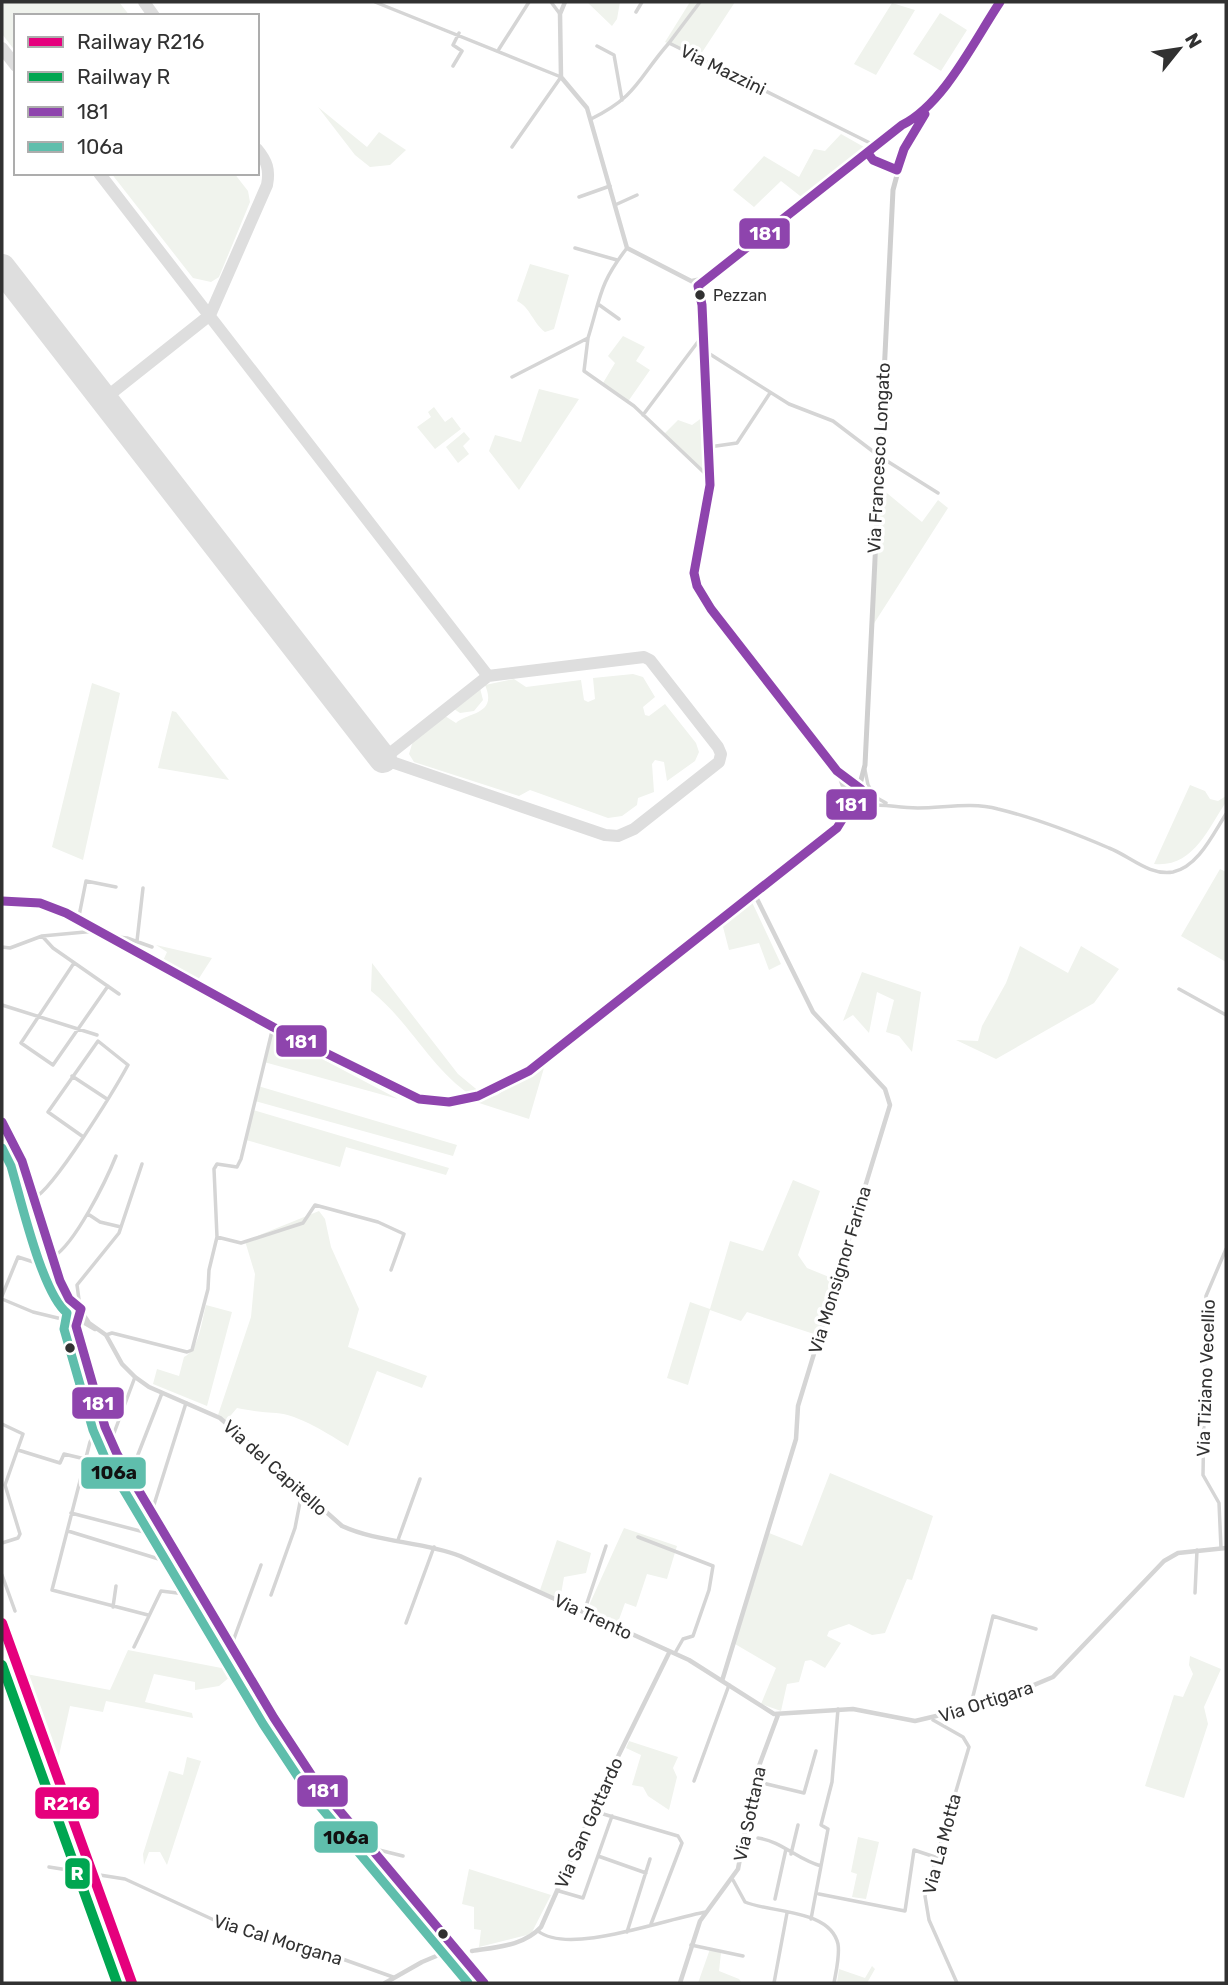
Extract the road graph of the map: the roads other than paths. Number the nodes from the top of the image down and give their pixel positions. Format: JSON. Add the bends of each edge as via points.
{"nodes":[{"id":1,"x":375,"y":2,"type":"edge"},
{"id":2,"x":529,"y":2,"type":"edge"},
{"id":3,"x":551,"y":2,"type":"edge"},
{"id":4,"x":565,"y":2,"type":"edge"},
{"id":5,"x":642,"y":2,"type":"edge"},
{"id":6,"x":700,"y":2,"type":"edge"},
{"id":7,"x":1000,"y":2,"type":"edge"},
{"id":8,"x":636,"y":12,"type":"dead end"},
{"id":9,"x":559,"y":14,"type":"junction"},
{"id":10,"x":458,"y":33,"type":"junction"},
{"id":11,"x":669,"y":43,"type":"junction"},
{"id":12,"x":597,"y":46,"type":"dead end"},
{"id":13,"x":499,"y":49,"type":"junction"},
{"id":14,"x":453,"y":66,"type":"dead end"},
{"id":15,"x":561,"y":77,"type":"junction"},
{"id":16,"x":935,"y":99,"type":"junction"},
{"id":17,"x":622,"y":101,"type":"junction"},
{"id":18,"x":591,"y":119,"type":"junction"},
{"id":19,"x":876,"y":146,"type":"junction"},
{"id":20,"x":512,"y":148,"type":"dead end"},
{"id":21,"x":867,"y":153,"type":"junction"},
{"id":22,"x":897,"y":170,"type":"junction"},
{"id":23,"x":610,"y":186,"type":"junction"},
{"id":24,"x":637,"y":195,"type":"dead end"},
{"id":25,"x":579,"y":197,"type":"dead end"},
{"id":26,"x":615,"y":205,"type":"junction"},
{"id":27,"x":575,"y":248,"type":"dead end"},
{"id":28,"x":627,"y":248,"type":"junction"},
{"id":29,"x":617,"y":260,"type":"junction"},
{"id":30,"x":702,"y":284,"type":"junction"},
{"id":31,"x":597,"y":304,"type":"junction"},
{"id":32,"x":619,"y":319,"type":"dead end"},
{"id":33,"x":703,"y":335,"type":"junction"},
{"id":34,"x":588,"y":338,"type":"junction"},
{"id":35,"x":705,"y":351,"type":"junction"},
{"id":36,"x":512,"y":377,"type":"dead end"},
{"id":37,"x":771,"y":393,"type":"junction"},
{"id":38,"x":643,"y":415,"type":"junction"},
{"id":39,"x":709,"y":447,"type":"junction"},
{"id":40,"x":879,"y":456,"type":"junction"},
{"id":41,"x":710,"y":478,"type":"junction"},
{"id":42,"x":938,"y":493,"type":"dead end"},
{"id":43,"x":865,"y":765,"type":"junction"},
{"id":44,"x":837,"y":771,"type":"junction"},
{"id":45,"x":863,"y":777,"type":"junction"},
{"id":46,"x":841,"y":779,"type":"junction"},
{"id":47,"x":852,"y":784,"type":"junction"},
{"id":48,"x":860,"y":792,"type":"junction"},
{"id":49,"x":875,"y":797,"type":"junction"},
{"id":50,"x":873,"y":803,"type":"junction"},
{"id":51,"x":888,"y":804,"type":"junction"},
{"id":52,"x":1226,"y":814,"type":"edge"},
{"id":53,"x":842,"y":822,"type":"junction"},
{"id":54,"x":116,"y":887,"type":"dead end"},
{"id":55,"x":143,"y":888,"type":"dead end"},
{"id":56,"x":754,"y":893,"type":"junction"},
{"id":57,"x":2,"y":901,"type":"edge"},
{"id":58,"x":78,"y":920,"type":"junction"},
{"id":59,"x":96,"y":931,"type":"junction"},
{"id":60,"x":42,"y":936,"type":"junction"},
{"id":61,"x":106,"y":936,"type":"junction"},
{"id":62,"x":137,"y":941,"type":"junction"},
{"id":63,"x":2,"y":947,"type":"edge"},
{"id":64,"x":152,"y":947,"type":"dead end"},
{"id":65,"x":74,"y":963,"type":"junction"},
{"id":66,"x":107,"y":986,"type":"junction"},
{"id":67,"x":1179,"y":989,"type":"dead end"},
{"id":68,"x":119,"y":994,"type":"dead end"},
{"id":69,"x":2,"y":1005,"type":"edge"},
{"id":70,"x":1226,"y":1014,"type":"edge"},
{"id":71,"x":38,"y":1017,"type":"junction"},
{"id":72,"x":273,"y":1027,"type":"junction"},
{"id":73,"x":76,"y":1030,"type":"junction"},
{"id":74,"x":97,"y":1035,"type":"dead end"},
{"id":75,"x":72,"y":1076,"type":"junction"},
{"id":76,"x":107,"y":1099,"type":"junction"},
{"id":77,"x":2,"y":1122,"type":"edge"},
{"id":78,"x":82,"y":1136,"type":"junction"},
{"id":79,"x":2,"y":1138,"type":"edge"},
{"id":80,"x":12,"y":1140,"type":"junction"},
{"id":81,"x":116,"y":1156,"type":"dead end"},
{"id":82,"x":142,"y":1164,"type":"dead end"},
{"id":83,"x":34,"y":1198,"type":"junction"},
{"id":84,"x":87,"y":1213,"type":"junction"},
{"id":85,"x":121,"y":1227,"type":"junction"},
{"id":86,"x":217,"y":1237,"type":"junction"},
{"id":87,"x":1226,"y":1249,"type":"edge"},
{"id":88,"x":52,"y":1258,"type":"junction"},
{"id":89,"x":55,"y":1269,"type":"junction"},
{"id":90,"x":391,"y":1270,"type":"dead end"},
{"id":91,"x":60,"y":1281,"type":"junction"},
{"id":92,"x":2,"y":1297,"type":"edge"},
{"id":93,"x":76,"y":1302,"type":"junction"},
{"id":94,"x":64,"y":1308,"type":"junction"},
{"id":95,"x":81,"y":1310,"type":"junction"},
{"id":96,"x":51,"y":1316,"type":"junction"},
{"id":97,"x":67,"y":1320,"type":"junction"},
{"id":98,"x":78,"y":1320,"type":"junction"},
{"id":99,"x":104,"y":1333,"type":"junction"},
{"id":100,"x":85,"y":1359,"type":"junction"},
{"id":101,"x":135,"y":1377,"type":"junction"},
{"id":102,"x":162,"y":1393,"type":"junction"},
{"id":103,"x":186,"y":1402,"type":"junction"},
{"id":104,"x":102,"y":1417,"type":"junction"},
{"id":105,"x":2,"y":1424,"type":"edge"},
{"id":106,"x":111,"y":1441,"type":"junction"},
{"id":107,"x":18,"y":1450,"type":"junction"},
{"id":108,"x":85,"y":1460,"type":"junction"},
{"id":109,"x":130,"y":1475,"type":"junction"},
{"id":110,"x":420,"y":1479,"type":"dead end"},
{"id":111,"x":302,"y":1492,"type":"junction"},
{"id":112,"x":152,"y":1511,"type":"junction"},
{"id":113,"x":72,"y":1513,"type":"junction"},
{"id":114,"x":67,"y":1531,"type":"junction"},
{"id":115,"x":353,"y":1531,"type":"joint"},
{"id":116,"x":638,"y":1537,"type":"dead end"},
{"id":117,"x":169,"y":1538,"type":"junction"},
{"id":118,"x":398,"y":1540,"type":"junction"},
{"id":119,"x":2,"y":1542,"type":"edge"},
{"id":120,"x":606,"y":1546,"type":"dead end"},
{"id":121,"x":434,"y":1547,"type":"junction"},
{"id":122,"x":1224,"y":1548,"type":"edge"},
{"id":123,"x":1197,"y":1550,"type":"junction"},
{"id":124,"x":183,"y":1561,"type":"junction"},
{"id":125,"x":261,"y":1565,"type":"dead end"},
{"id":126,"x":2,"y":1575,"type":"edge"},
{"id":127,"x":116,"y":1586,"type":"dead end"},
{"id":128,"x":1195,"y":1593,"type":"dead end"},
{"id":129,"x":271,"y":1595,"type":"dead end"},
{"id":130,"x":204,"y":1596,"type":"junction"},
{"id":131,"x":113,"y":1607,"type":"junction"},
{"id":132,"x":15,"y":1611,"type":"dead end"},
{"id":133,"x":584,"y":1612,"type":"junction"},
{"id":134,"x":148,"y":1615,"type":"junction"},
{"id":135,"x":406,"y":1623,"type":"dead end"},
{"id":136,"x":1036,"y":1629,"type":"dead end"},
{"id":137,"x":232,"y":1644,"type":"junction"},
{"id":138,"x":134,"y":1647,"type":"dead end"},
{"id":139,"x":672,"y":1653,"type":"junction"},
{"id":140,"x":722,"y":1681,"type":"junction"},
{"id":141,"x":729,"y":1685,"type":"junction"},
{"id":142,"x":970,"y":1708,"type":"junction"},
{"id":143,"x":838,"y":1709,"type":"junction"},
{"id":144,"x":778,"y":1715,"type":"junction"},
{"id":145,"x":933,"y":1720,"type":"junction"},
{"id":146,"x":816,"y":1751,"type":"dead end"},
{"id":147,"x":754,"y":1781,"type":"junction"},
{"id":148,"x":694,"y":1782,"type":"dead end"},
{"id":149,"x":593,"y":1811,"type":"junction"},
{"id":150,"x":612,"y":1816,"type":"junction"},
{"id":151,"x":798,"y":1825,"type":"dead end"},
{"id":152,"x":758,"y":1838,"type":"dead end"},
{"id":153,"x":786,"y":1849,"type":"junction"},
{"id":154,"x":374,"y":1854,"type":"junction"},
{"id":155,"x":791,"y":1854,"type":"junction"},
{"id":156,"x":403,"y":1856,"type":"dead end"},
{"id":157,"x":598,"y":1856,"type":"junction"},
{"id":158,"x":935,"y":1857,"type":"junction"},
{"id":159,"x":650,"y":1859,"type":"dead end"},
{"id":160,"x":821,"y":1866,"type":"junction"},
{"id":161,"x":49,"y":1867,"type":"dead end"},
{"id":162,"x":646,"y":1873,"type":"junction"},
{"id":163,"x":733,"y":1880,"type":"junction"},
{"id":164,"x":559,"y":1891,"type":"junction"},
{"id":165,"x":818,"y":1894,"type":"junction"},
{"id":166,"x":775,"y":1899,"type":"dead end"},
{"id":167,"x":706,"y":1912,"type":"junction"},
{"id":168,"x":787,"y":1913,"type":"junction"},
{"id":169,"x":811,"y":1919,"type":"junction"},
{"id":170,"x":651,"y":1924,"type":"junction"},
{"id":171,"x":538,"y":1931,"type":"junction"},
{"id":172,"x":627,"y":1933,"type":"junction"},
{"id":173,"x":691,"y":1945,"type":"junction"},
{"id":174,"x":453,"y":1949,"type":"junction"},
{"id":175,"x":472,"y":1951,"type":"dead end"},
{"id":176,"x":443,"y":1954,"type":"junction"},
{"id":177,"x":743,"y":1956,"type":"dead end"},
{"id":178,"x":463,"y":1962,"type":"junction"},
{"id":179,"x":395,"y":1976,"type":"junction"},
{"id":180,"x":385,"y":1983,"type":"edge"},
{"id":181,"x":484,"y":1983,"type":"edge"},
{"id":182,"x":680,"y":1983,"type":"edge"},
{"id":183,"x":774,"y":1983,"type":"edge"},
{"id":184,"x":834,"y":1983,"type":"edge"},
{"id":185,"x":957,"y":1983,"type":"edge"}],
"edges":[{"from":1,"to":10,"type":"street"},
{"from":2,"to":13,"type":"street"},
{"from":3,"to":9,"type":"street"},
{"from":4,"to":9,"type":"street"},
{"from":5,"to":8,"type":"street"},
{"from":6,"to":11,"type":"street"},
{"from":7,"to":16,"type":"main road","name":"Via Francesco Longato"},
{"from":9,"to":15,"type":"street"},
{"from":10,"to":13,"type":"street"},
{"from":10,"to":14,"type":"street","via":[[453,45],[463,51]]},
{"from":11,"to":17,"type":"street","name":"Via Mazzini"},
{"from":11,"to":19,"type":"street","name":"Via Mazzini"},
{"from":12,"to":17,"type":"street","via":[[614,55]]},
{"from":13,"to":15,"type":"street"},
{"from":15,"to":18,"type":"street"},
{"from":15,"to":20,"type":"street"},
{"from":16,"to":19,"type":"street","via":[[920,116]]},
{"from":16,"to":22,"type":"main road","name":"Via Francesco Longato","via":[[904,149]]},
{"from":17,"to":18,"type":"street","name":"Via Mazzini"},
{"from":18,"to":23,"type":"street"},
{"from":19,"to":21,"type":"street"},
{"from":21,"to":22,"type":"street"},
{"from":21,"to":30,"type":"street"},
{"from":22,"to":40,"type":"main road","name":"Via Francesco Longato"},
{"from":23,"to":25,"type":"street"},
{"from":23,"to":26,"type":"street"},
{"from":24,"to":26,"type":"street"},
{"from":26,"to":28,"type":"street"},
{"from":27,"to":29,"type":"street"},
{"from":28,"to":29,"type":"street"},
{"from":28,"to":30,"type":"street"},
{"from":29,"to":31,"type":"street"},
{"from":30,"to":33,"type":"street"},
{"from":31,"to":32,"type":"street"},
{"from":31,"to":34,"type":"street"},
{"from":33,"to":35,"type":"street"},
{"from":33,"to":38,"type":"street"},
{"from":34,"to":36,"type":"street"},
{"from":34,"to":38,"type":"street","via":[[584,371]]},
{"from":35,"to":37,"type":"street"},
{"from":35,"to":39,"type":"street"},
{"from":37,"to":39,"type":"street","via":[[737,443]]},
{"from":37,"to":40,"type":"street","via":[[833,421]]},
{"from":38,"to":41,"type":"street"},
{"from":39,"to":41,"type":"street"},
{"from":40,"to":42,"type":"street"},
{"from":40,"to":43,"type":"main road","name":"Via Francesco Longato"},
{"from":41,"to":44,"type":"street","via":[[694,573],[697,586]]},
{"from":43,"to":45,"type":"main road","name":"Via Francesco Longato"},
{"from":43,"to":49,"type":"street"},
{"from":44,"to":46,"type":"street"},
{"from":44,"to":47,"type":"street"},
{"from":45,"to":47,"type":"street"},
{"from":45,"to":48,"type":"main road","name":"Via Francesco Longato"},
{"from":46,"to":48,"type":"street"},
{"from":46,"to":53,"type":"street","via":[[848,803]]},
{"from":47,"to":48,"type":"street"},
{"from":48,"to":49,"type":"street"},
{"from":48,"to":50,"type":"street"},
{"from":48,"to":53,"type":"main road","name":"Via Francesco Longato"},
{"from":49,"to":51,"type":"street"},
{"from":50,"to":51,"type":"street"},
{"from":50,"to":53,"type":"street"},
{"from":51,"to":52,"type":"street","via":[[998,808],[1111,848],[1150,870],[1166,872],[1182,869],[1195,859]]},
{"from":53,"to":56,"type":"main road","name":"Via Francesco Longato"},
{"from":54,"to":58,"type":"street","via":[[86,881]]},
{"from":55,"to":62,"type":"street"},
{"from":56,"to":72,"type":"main road","name":"Via Francesco Longato","via":[[529,1071],[478,1096],[449,1102],[419,1099]]},
{"from":56,"to":140,"type":"street","name":"Via Monsignor Farina","via":[[813,1012],[885,1089],[890,1105],[798,1406],[796,1439]]},
{"from":57,"to":58,"type":"main road","name":"Via Francesco Longato","via":[[40,903]]},
{"from":58,"to":59,"type":"main road","name":"Via Francesco Longato"},
{"from":59,"to":60,"type":"street"},
{"from":59,"to":61,"type":"main road","name":"Via Francesco Longato"},
{"from":60,"to":63,"type":"street"},
{"from":60,"to":65,"type":"street"},
{"from":61,"to":62,"type":"street"},
{"from":61,"to":72,"type":"main road","name":"Via Francesco Longato"},
{"from":62,"to":64,"type":"street"},
{"from":65,"to":66,"type":"street"},
{"from":65,"to":71,"type":"street"},
{"from":66,"to":68,"type":"street"},
{"from":66,"to":73,"type":"street"},
{"from":67,"to":70,"type":"street"},
{"from":69,"to":71,"type":"street"},
{"from":71,"to":73,"type":"street"},
{"from":71,"to":73,"type":"street","via":[[21,1043],[53,1065]]},
{"from":72,"to":86,"type":"street","via":[[241,1159],[237,1167],[217,1164],[214,1169]]},
{"from":73,"to":74,"type":"street"},
{"from":75,"to":76,"type":"street"},
{"from":75,"to":76,"type":"street","via":[[99,1041],[128,1065]]},
{"from":75,"to":78,"type":"street","via":[[48,1112]]},
{"from":76,"to":78,"type":"street"},
{"from":77,"to":80,"type":"main road"},
{"from":78,"to":83,"type":"street","via":[[46,1189]]},
{"from":79,"to":80,"type":"street"},
{"from":80,"to":83,"type":"main road"},
{"from":81,"to":84,"type":"street"},
{"from":82,"to":85,"type":"street"},
{"from":83,"to":88,"type":"main road"},
{"from":84,"to":85,"type":"street"},
{"from":84,"to":88,"type":"street"},
{"from":85,"to":93,"type":"street","via":[[78,1284]]},
{"from":86,"to":90,"type":"street","via":[[241,1243],[303,1223],[315,1205],[404,1234]]},
{"from":86,"to":99,"type":"street","via":[[192,1349],[187,1352]]},
{"from":87,"to":122,"type":"street","name":"Via Tiziano Vecellio","via":[[1206,1296],[1203,1475],[1219,1503]]},
{"from":88,"to":89,"type":"main road"},
{"from":89,"to":91,"type":"main road"},
{"from":89,"to":92,"type":"street","via":[[18,1256]]},
{"from":91,"to":93,"type":"main road"},
{"from":91,"to":94,"type":"main road"},
{"from":92,"to":96,"type":"street"},
{"from":93,"to":94,"type":"main road"},
{"from":93,"to":95,"type":"main road"},
{"from":94,"to":96,"type":"street"},
{"from":94,"to":97,"type":"main road"},
{"from":95,"to":98,"type":"main road"},
{"from":95,"to":99,"type":"street","name":"Via del Capitello"},
{"from":96,"to":97,"type":"street"},
{"from":97,"to":98,"type":"main road"},
{"from":97,"to":100,"type":"main road"},
{"from":98,"to":99,"type":"street"},
{"from":98,"to":100,"type":"main road"},
{"from":99,"to":101,"type":"street","name":"Via del Capitello"},
{"from":100,"to":104,"type":"main road"},
{"from":101,"to":102,"type":"street","name":"Via del Capitello"},
{"from":101,"to":106,"type":"street"},
{"from":102,"to":103,"type":"street","name":"Via del Capitello"},
{"from":102,"to":109,"type":"street"},
{"from":103,"to":111,"type":"street","name":"Via del Capitello","via":[[230,1425]]},
{"from":103,"to":112,"type":"street"},
{"from":104,"to":106,"type":"main road"},
{"from":104,"to":108,"type":"street"},
{"from":105,"to":107,"type":"street","via":[[23,1434]]},
{"from":106,"to":109,"type":"main road"},
{"from":107,"to":108,"type":"street","via":[[60,1463],[64,1454]]},
{"from":107,"to":119,"type":"street","via":[[5,1485],[20,1534]]},
{"from":108,"to":113,"type":"street"},
{"from":109,"to":112,"type":"main road"},
{"from":110,"to":118,"type":"street"},
{"from":111,"to":115,"type":"street","name":"Via del Capitello","via":[[334,1521]]},
{"from":111,"to":129,"type":"street","via":[[295,1528]]},
{"from":112,"to":117,"type":"main road"},
{"from":113,"to":114,"type":"street"},
{"from":113,"to":117,"type":"street"},
{"from":114,"to":124,"type":"street","via":[[175,1564]]},
{"from":114,"to":131,"type":"street","via":[[53,1592]]},
{"from":115,"to":118,"type":"street","name":"Via Trento"},
{"from":116,"to":139,"type":"street","via":[[713,1566],[693,1636],[683,1639]]},
{"from":117,"to":124,"type":"main road"},
{"from":118,"to":121,"type":"street","name":"Via Trento"},
{"from":120,"to":133,"type":"street"},
{"from":121,"to":133,"type":"street","name":"Via Trento"},
{"from":121,"to":135,"type":"street"},
{"from":122,"to":123,"type":"street","name":"Via Ortigara"},
{"from":123,"to":128,"type":"street"},
{"from":123,"to":142,"type":"street","name":"Via Ortigara","via":[[1178,1553],[1159,1565],[1052,1677],[1002,1700]]},
{"from":124,"to":130,"type":"main road"},
{"from":125,"to":137,"type":"street"},
{"from":126,"to":132,"type":"street"},
{"from":127,"to":131,"type":"street"},
{"from":130,"to":134,"type":"street","via":[[163,1590]]},
{"from":130,"to":137,"type":"main road"},
{"from":131,"to":134,"type":"street"},
{"from":133,"to":139,"type":"street","name":"Via Trento"},
{"from":134,"to":138,"type":"street"},
{"from":136,"to":142,"type":"street","via":[[993,1616]]},
{"from":137,"to":154,"type":"main road","via":[[274,1718]]},
{"from":139,"to":140,"type":"street","name":"Via Trento"},
{"from":139,"to":149,"type":"street","name":"Via San Gottardo"},
{"from":140,"to":141,"type":"street","name":"Via Trento"},
{"from":141,"to":144,"type":"street","name":"Via Trento"},
{"from":141,"to":148,"type":"street"},
{"from":142,"to":145,"type":"street","name":"Via Ortigara"},
{"from":143,"to":144,"type":"street","name":"Via Ortigara"},
{"from":143,"to":145,"type":"street","name":"Via Ortigara"},
{"from":143,"to":160,"type":"street","via":[[832,1782],[821,1825],[828,1829]]},
{"from":144,"to":147,"type":"street","name":"Via Sottana"},
{"from":145,"to":158,"type":"street","name":"Via La Motta","via":[[963,1737],[969,1747]]},
{"from":146,"to":147,"type":"street","via":[[804,1793]]},
{"from":147,"to":163,"type":"street","name":"Via Sottana","via":[[743,1853]]},
{"from":149,"to":150,"type":"street"},
{"from":149,"to":164,"type":"street","name":"Via San Gottardo"},
{"from":150,"to":157,"type":"street"},
{"from":150,"to":170,"type":"street","via":[[678,1836],[682,1843]]},
{"from":151,"to":155,"type":"street"},
{"from":152,"to":153,"type":"street"},
{"from":153,"to":155,"type":"street"},
{"from":153,"to":166,"type":"street"},
{"from":154,"to":156,"type":"street","via":[[379,1850]]},
{"from":154,"to":174,"type":"main road"},
{"from":155,"to":160,"type":"street"},
{"from":157,"to":162,"type":"street"},
{"from":157,"to":164,"type":"street","via":[[583,1898]]},
{"from":158,"to":165,"type":"street","via":[[914,1850],[905,1911]]},
{"from":158,"to":185,"type":"street","name":"Via La Motta","via":[[925,1896],[929,1920]]},
{"from":159,"to":162,"type":"street"},
{"from":160,"to":165,"type":"street"},
{"from":161,"to":179,"type":"street","name":"Via Cal Morgana","via":[[125,1879],[227,1926]]},
{"from":162,"to":172,"type":"street"},
{"from":163,"to":167,"type":"street","name":"Via Sottana"},
{"from":163,"to":168,"type":"street","via":[[745,1902]]},
{"from":164,"to":171,"type":"street","name":"Via San Gottardo"},
{"from":165,"to":169,"type":"street"},
{"from":167,"to":170,"type":"street"},
{"from":167,"to":173,"type":"street","name":"Via Sottana"},
{"from":168,"to":169,"type":"street"},
{"from":168,"to":183,"type":"street"},
{"from":169,"to":184,"type":"street","via":[[830,1930],[836,1940]]},
{"from":170,"to":172,"type":"street"},
{"from":171,"to":172,"type":"street","via":[[551,1938],[571,1939]]},
{"from":171,"to":175,"type":"street","via":[[520,1942]]},
{"from":173,"to":177,"type":"street"},
{"from":173,"to":182,"type":"street","name":"Via Sottana"},
{"from":174,"to":176,"type":"street"},
{"from":174,"to":178,"type":"main road"},
{"from":176,"to":178,"type":"street"},
{"from":176,"to":179,"type":"street"},
{"from":178,"to":181,"type":"main road"},
{"from":179,"to":180,"type":"street"}]}
